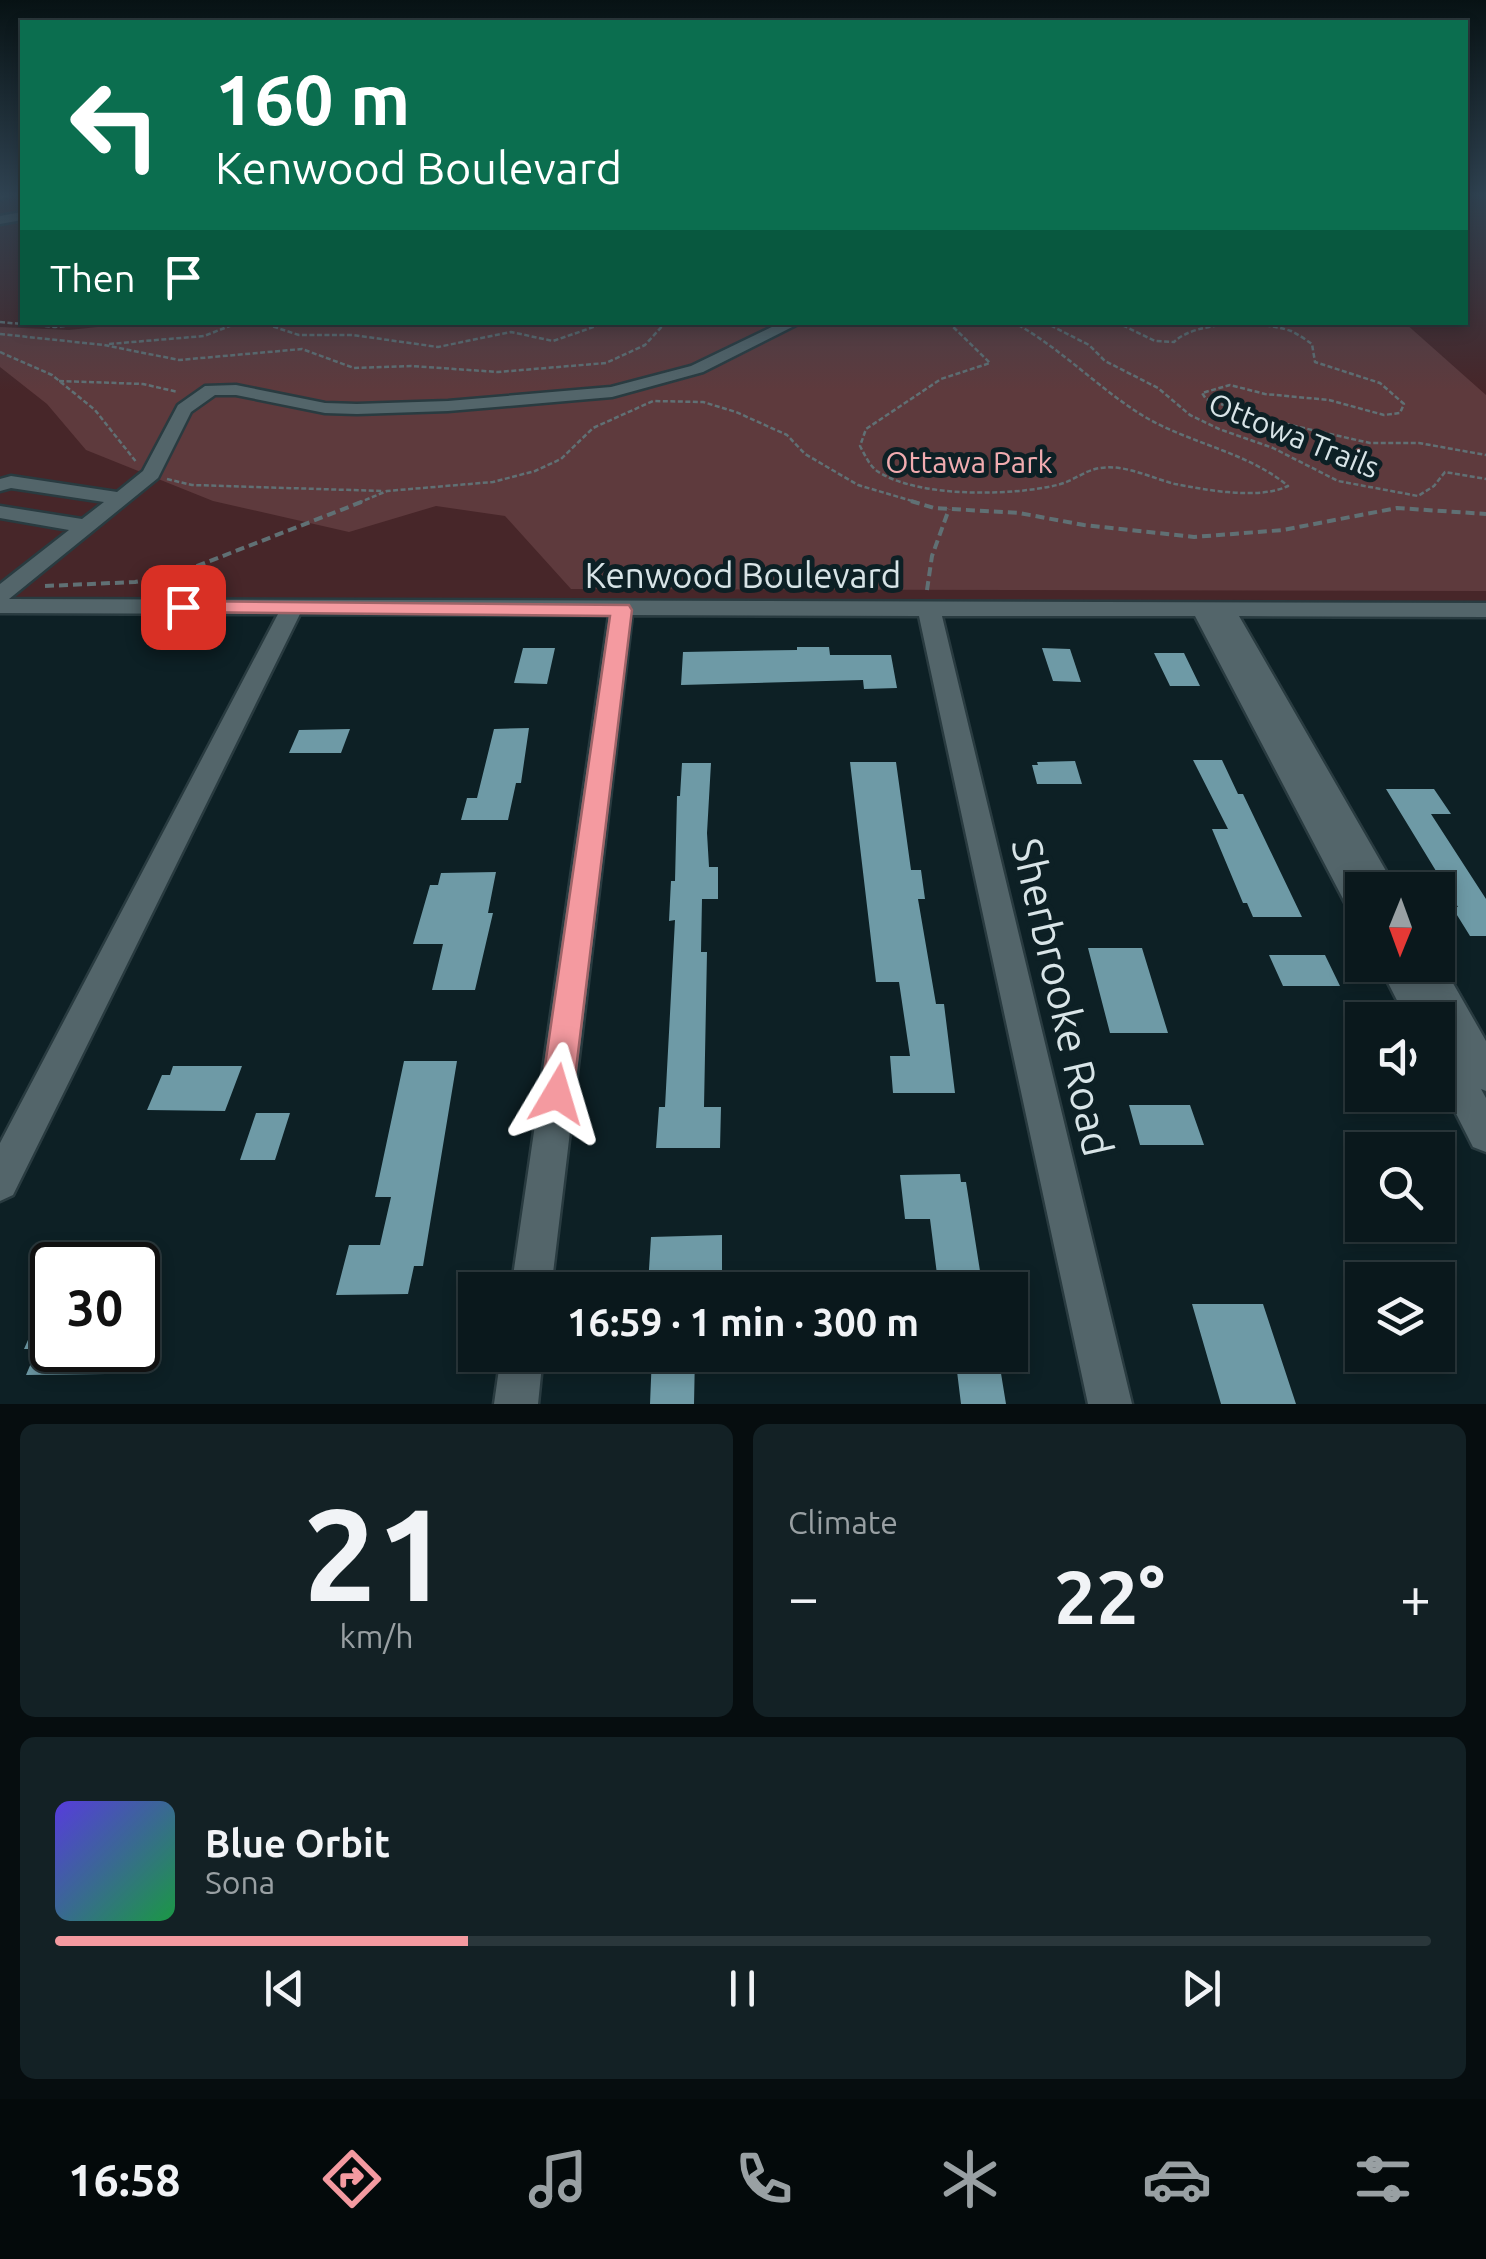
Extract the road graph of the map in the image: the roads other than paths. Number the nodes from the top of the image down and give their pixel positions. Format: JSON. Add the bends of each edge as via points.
{"nodes":[{"id":1,"x":789,"y":325,"type":"edge"},
{"id":2,"x":0,"y":485,"type":"edge"},
{"id":3,"x":119,"y":498,"type":"junction"},
{"id":4,"x":0,"y":512,"type":"edge"},
{"id":5,"x":84,"y":526,"type":"junction"},
{"id":6,"x":4,"y":596,"type":"edge"},
{"id":7,"x":292,"y":608,"type":"junction"},
{"id":8,"x":621,"y":610,"type":"junction"},
{"id":9,"x":928,"y":610,"type":"junction"},
{"id":10,"x":1214,"y":610,"type":"junction"},
{"id":11,"x":1486,"y":610,"type":"edge"},
{"id":12,"x":1345,"y":872,"type":"edge"},
{"id":13,"x":1371,"y":872,"type":"edge"},
{"id":14,"x":1435,"y":982,"type":"edge"},
{"id":15,"x":1486,"y":1074,"type":"edge"},
{"id":16,"x":1455,"y":1076,"type":"edge"},
{"id":17,"x":1486,"y":1134,"type":"edge"},
{"id":18,"x":0,"y":1182,"type":"edge"},
{"id":19,"x":533,"y":1272,"type":"edge"},
{"id":20,"x":520,"y":1372,"type":"edge"},
{"id":21,"x":516,"y":1404,"type":"edge"},
{"id":22,"x":1110,"y":1404,"type":"edge"}],
"edges":[{"from":1,"to":3,"type":"street","via":[[697,369],[612,392],[357,409],[222,388],[184,409],[151,474]]},
{"from":2,"to":3,"type":"street"},
{"from":3,"to":5,"type":"street"},
{"from":4,"to":5,"type":"street"},
{"from":5,"to":6,"type":"street"},
{"from":6,"to":7,"type":"street","name":"Kenwood Boulevard"},
{"from":7,"to":8,"type":"street","name":"Kenwood Boulevard"},
{"from":7,"to":18,"type":"street"},
{"from":8,"to":9,"type":"street","name":"Kenwood Boulevard"},
{"from":8,"to":19,"type":"street"},
{"from":9,"to":10,"type":"street","name":"Kenwood Boulevard"},
{"from":9,"to":22,"type":"street","name":"Sherbrooke Road"},
{"from":10,"to":11,"type":"street","name":"Kenwood Boulevard"},
{"from":10,"to":12,"type":"street"},
{"from":10,"to":13,"type":"street"},
{"from":14,"to":15,"type":"street"},
{"from":16,"to":17,"type":"street"},
{"from":20,"to":21,"type":"street"}]}
